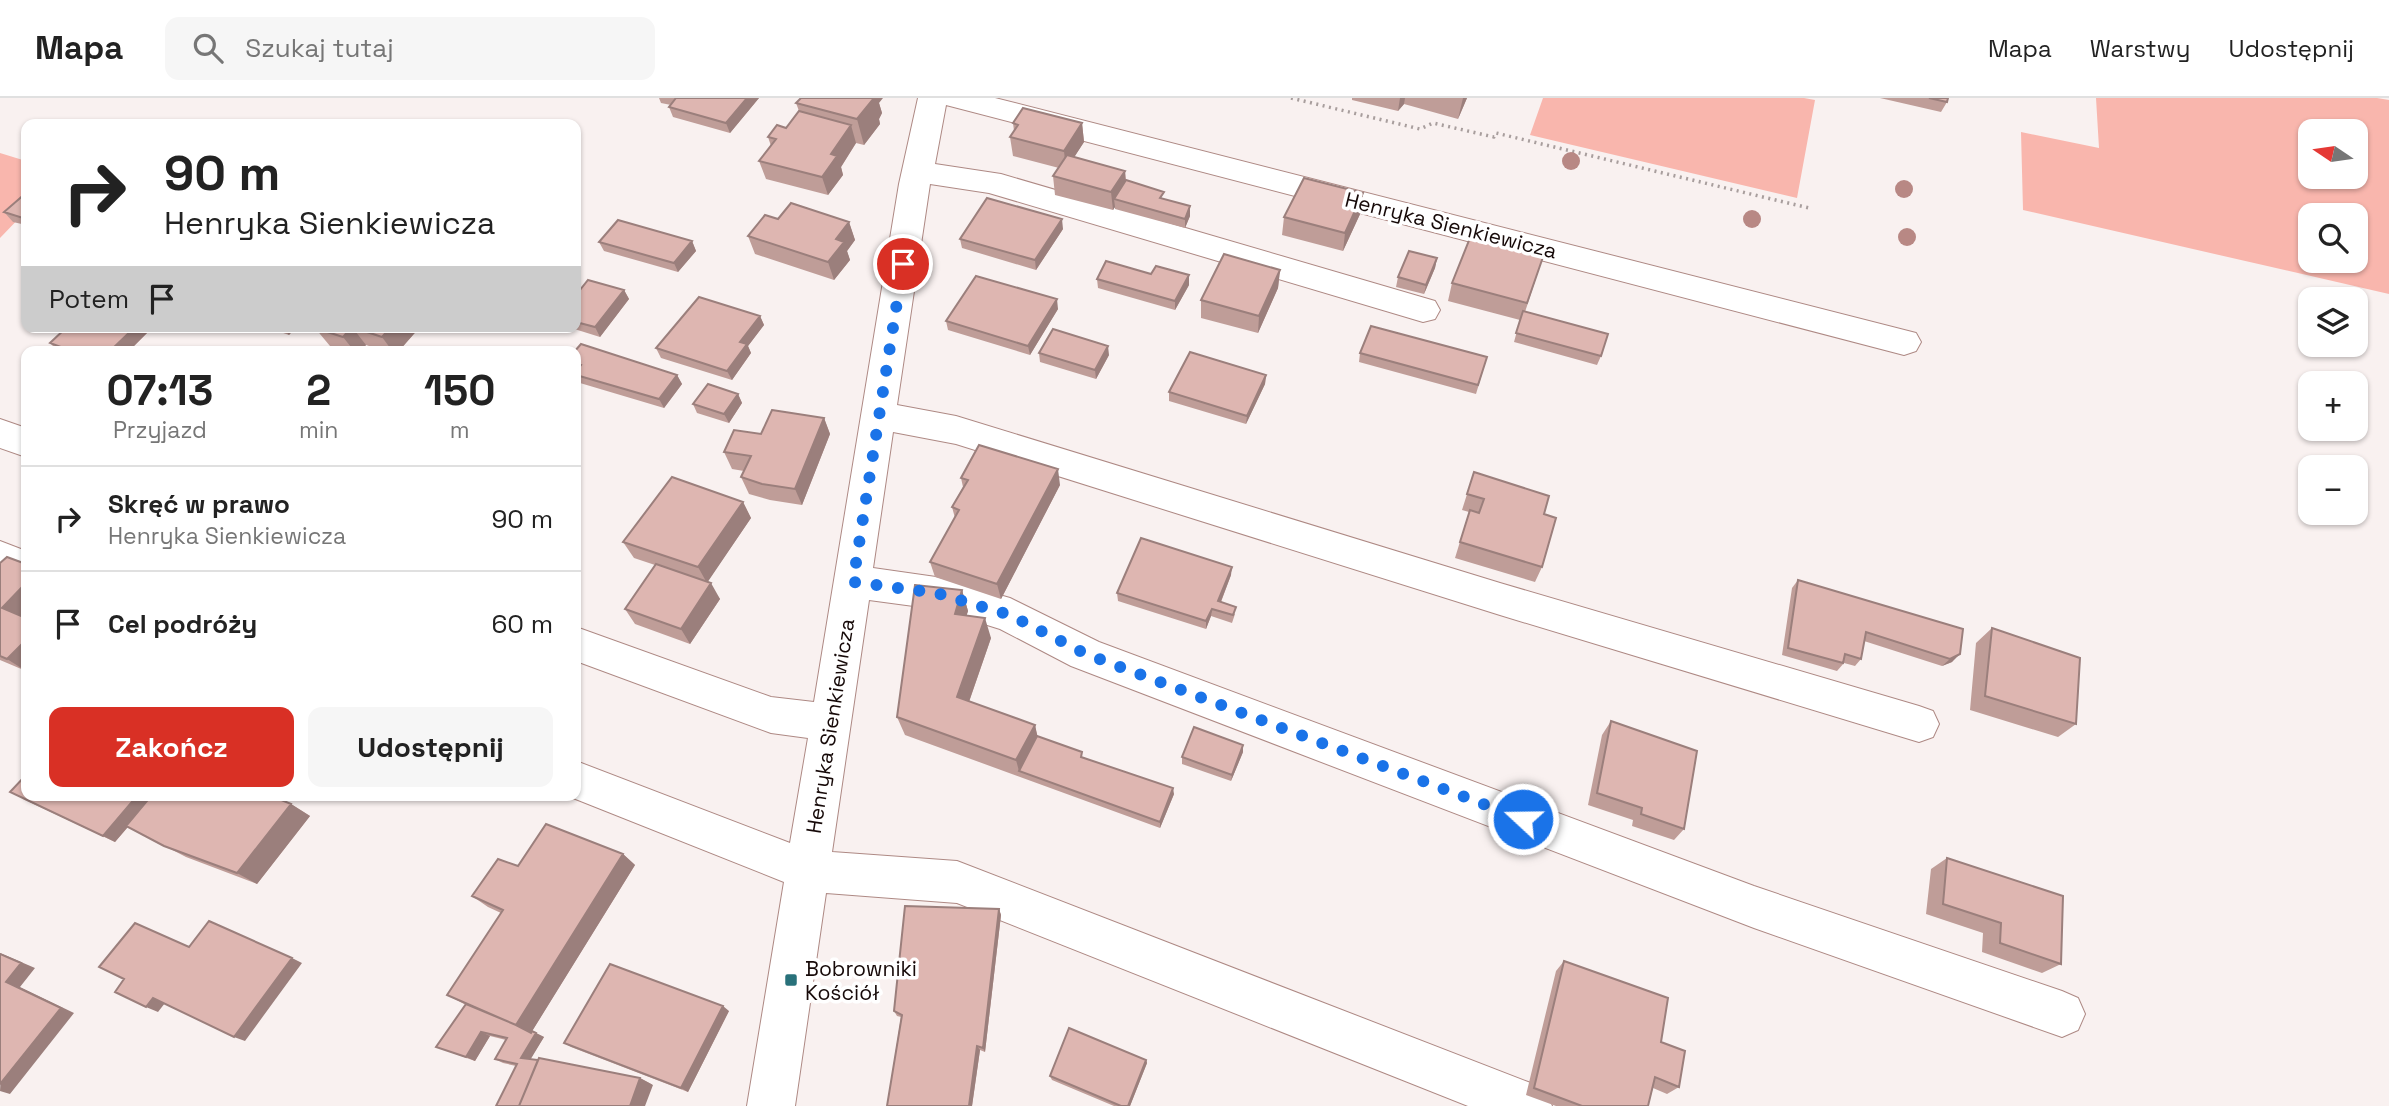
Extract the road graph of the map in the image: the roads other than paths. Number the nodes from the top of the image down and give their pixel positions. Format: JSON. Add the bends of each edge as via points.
{"nodes":[{"id":1,"x":933,"y":98,"type":"edge"},
{"id":2,"x":957,"y":98,"type":"edge"},
{"id":3,"x":918,"y":172,"type":"junction"},
{"id":4,"x":1423,"y":310,"type":"dead end"},
{"id":5,"x":1904,"y":342,"type":"dead end"},
{"id":6,"x":879,"y":415,"type":"junction"},
{"id":7,"x":0,"y":433,"type":"edge"},
{"id":8,"x":21,"y":441,"type":"edge"},
{"id":9,"x":0,"y":557,"type":"edge"},
{"id":10,"x":21,"y":565,"type":"edge"},
{"id":11,"x":853,"y":582,"type":"junction"},
{"id":12,"x":581,"y":646,"type":"edge"},
{"id":13,"x":831,"y":722,"type":"junction"},
{"id":14,"x":1919,"y":724,"type":"dead end"},
{"id":15,"x":581,"y":782,"type":"edge"},
{"id":16,"x":808,"y":871,"type":"junction"},
{"id":17,"x":2062,"y":1014,"type":"dead end"},
{"id":18,"x":771,"y":1106,"type":"edge"},
{"id":19,"x":1528,"y":1106,"type":"edge"}],
"edges":[{"from":1,"to":3,"type":"street","name":"Henryka Sienkiewicza"},
{"from":2,"to":5,"type":"street","name":"Henryka Sienkiewicza"},
{"from":3,"to":4,"type":"street","via":[[990,182]]},
{"from":3,"to":6,"type":"street","name":"Henryka Sienkiewicza"},
{"from":6,"to":11,"type":"street","name":"Henryka Sienkiewicza"},
{"from":6,"to":14,"type":"street","via":[[956,430],[1500,600]]},
{"from":7,"to":8,"type":"street"},
{"from":9,"to":10,"type":"street"},
{"from":11,"to":13,"type":"street","name":"Henryka Sienkiewicza"},
{"from":11,"to":17,"type":"street","via":[[936,593],[1010,615],[1098,659],[1754,906]]},
{"from":12,"to":13,"type":"street","via":[[771,715]]},
{"from":13,"to":16,"type":"street","name":"Henryka Sienkiewicza"},
{"from":15,"to":16,"type":"street"},
{"from":16,"to":18,"type":"street","name":"Henryka Sienkiewicza"},
{"from":16,"to":19,"type":"street","via":[[957,882]]}]}
